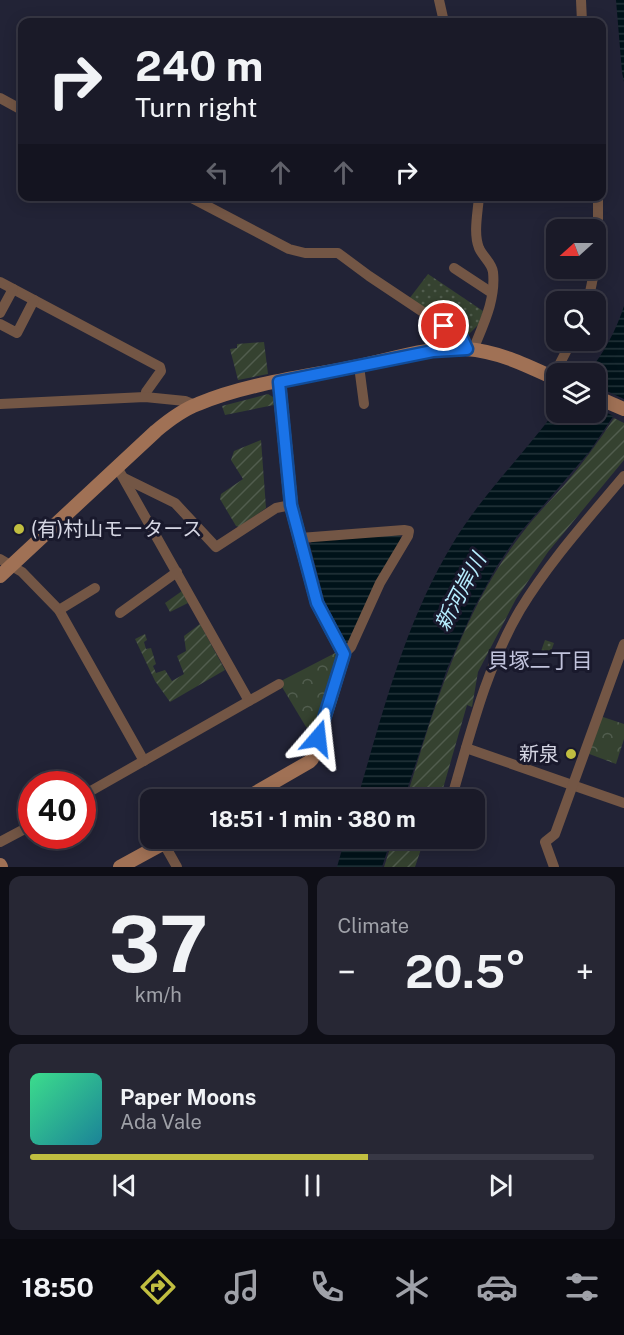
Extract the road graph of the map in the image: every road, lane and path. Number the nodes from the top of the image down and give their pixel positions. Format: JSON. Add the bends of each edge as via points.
{"nodes":[{"id":1,"x":439,"y":0,"type":"edge"},
{"id":2,"x":581,"y":0,"type":"edge"},
{"id":3,"x":443,"y":18,"type":"edge"},
{"id":4,"x":582,"y":18,"type":"edge"},
{"id":5,"x":0,"y":98,"type":"edge"},
{"id":6,"x":18,"y":108,"type":"edge"},
{"id":7,"x":198,"y":201,"type":"edge"},
{"id":8,"x":479,"y":201,"type":"edge"},
{"id":9,"x":598,"y":201,"type":"edge"},
{"id":10,"x":454,"y":268,"type":"dead end"},
{"id":11,"x":0,"y":282,"type":"edge"},
{"id":12,"x":13,"y":289,"type":"junction"},
{"id":13,"x":590,"y":291,"type":"edge"},
{"id":14,"x":492,"y":293,"type":"junction"},
{"id":15,"x":34,"y":300,"type":"junction"},
{"id":16,"x":0,"y":313,"type":"edge"},
{"id":17,"x":0,"y":324,"type":"edge"},
{"id":18,"x":470,"y":349,"type":"junction"},
{"id":19,"x":359,"y":366,"type":"junction"},
{"id":20,"x":546,"y":372,"type":"edge"},
{"id":21,"x":279,"y":382,"type":"junction"},
{"id":22,"x":145,"y":397,"type":"junction"},
{"id":23,"x":606,"y":401,"type":"edge"},
{"id":24,"x":0,"y":404,"type":"edge"},
{"id":25,"x":364,"y":404,"type":"dead end"},
{"id":26,"x":195,"y":405,"type":"junction"},
{"id":27,"x":624,"y":409,"type":"edge"},
{"id":28,"x":120,"y":472,"type":"junction"},
{"id":29,"x":624,"y":476,"type":"edge"},
{"id":30,"x":291,"y":505,"type":"junction"},
{"id":31,"x":300,"y":538,"type":"junction"},
{"id":32,"x":3,"y":567,"type":"edge"},
{"id":33,"x":177,"y":572,"type":"junction"},
{"id":34,"x":94,"y":588,"type":"dead end"},
{"id":35,"x":59,"y":610,"type":"junction"},
{"id":36,"x":120,"y":613,"type":"dead end"},
{"id":37,"x":624,"y":644,"type":"edge"},
{"id":38,"x":344,"y":654,"type":"junction"},
{"id":39,"x":279,"y":684,"type":"dead end"},
{"id":40,"x":249,"y":701,"type":"junction"},
{"id":41,"x":466,"y":748,"type":"junction"},
{"id":42,"x":144,"y":760,"type":"junction"},
{"id":43,"x":573,"y":786,"type":"junction"},
{"id":44,"x":96,"y":788,"type":"edge"},
{"id":45,"x":262,"y":789,"type":"edge"},
{"id":46,"x":454,"y":789,"type":"edge"},
{"id":47,"x":624,"y":803,"type":"edge"},
{"id":48,"x":18,"y":832,"type":"edge"},
{"id":49,"x":0,"y":842,"type":"edge"},
{"id":50,"x":154,"y":849,"type":"edge"},
{"id":51,"x":171,"y":849,"type":"edge"},
{"id":52,"x":120,"y":867,"type":"edge"},
{"id":53,"x":177,"y":867,"type":"edge"},
{"id":54,"x":555,"y":867,"type":"edge"}],
"edges":[{"from":1,"to":3,"type":"street"},
{"from":2,"to":4,"type":"street"},
{"from":5,"to":6,"type":"street"},
{"from":7,"to":18,"type":"street","via":[[289,249],[338,253],[462,338]]},
{"from":8,"to":14,"type":"street","via":[[477,242],[492,266]]},
{"from":9,"to":13,"type":"street","via":[[598,253]]},
{"from":10,"to":14,"type":"street"},
{"from":11,"to":12,"type":"street"},
{"from":12,"to":15,"type":"street"},
{"from":12,"to":16,"type":"street"},
{"from":14,"to":18,"type":"street","via":[[487,316]]},
{"from":15,"to":17,"type":"street","via":[[17,333]]},
{"from":15,"to":22,"type":"street","via":[[160,367]]},
{"from":18,"to":19,"type":"street","via":[[433,351]]},
{"from":18,"to":20,"type":"street"},
{"from":19,"to":21,"type":"street"},
{"from":19,"to":25,"type":"street"},
{"from":21,"to":26,"type":"street"},
{"from":21,"to":30,"type":"street"},
{"from":22,"to":24,"type":"street"},
{"from":22,"to":26,"type":"street"},
{"from":23,"to":27,"type":"street"},
{"from":26,"to":28,"type":"street","via":[[168,421]]},
{"from":28,"to":30,"type":"street","via":[[175,503],[216,547],[276,508]]},
{"from":28,"to":32,"type":"street"},
{"from":28,"to":33,"type":"street"},
{"from":29,"to":41,"type":"street","via":[[558,556],[520,611],[488,678]]},
{"from":30,"to":31,"type":"street"},
{"from":31,"to":38,"type":"street","via":[[317,603]]},
{"from":31,"to":38,"type":"street","via":[[409,531]]},
{"from":32,"to":35,"type":"street","via":[[22,573]]},
{"from":33,"to":36,"type":"street"},
{"from":33,"to":40,"type":"street"},
{"from":34,"to":35,"type":"street"},
{"from":35,"to":42,"type":"street"},
{"from":37,"to":43,"type":"street"},
{"from":38,"to":45,"type":"street","via":[[312,759]]},
{"from":39,"to":40,"type":"street"},
{"from":40,"to":42,"type":"street"},
{"from":41,"to":43,"type":"street"},
{"from":41,"to":46,"type":"street"},
{"from":42,"to":44,"type":"street"},
{"from":43,"to":47,"type":"street"},
{"from":43,"to":54,"type":"street","via":[[555,834],[545,842]]},
{"from":48,"to":49,"type":"street"},
{"from":50,"to":52,"type":"street"},
{"from":51,"to":53,"type":"street"}]}
